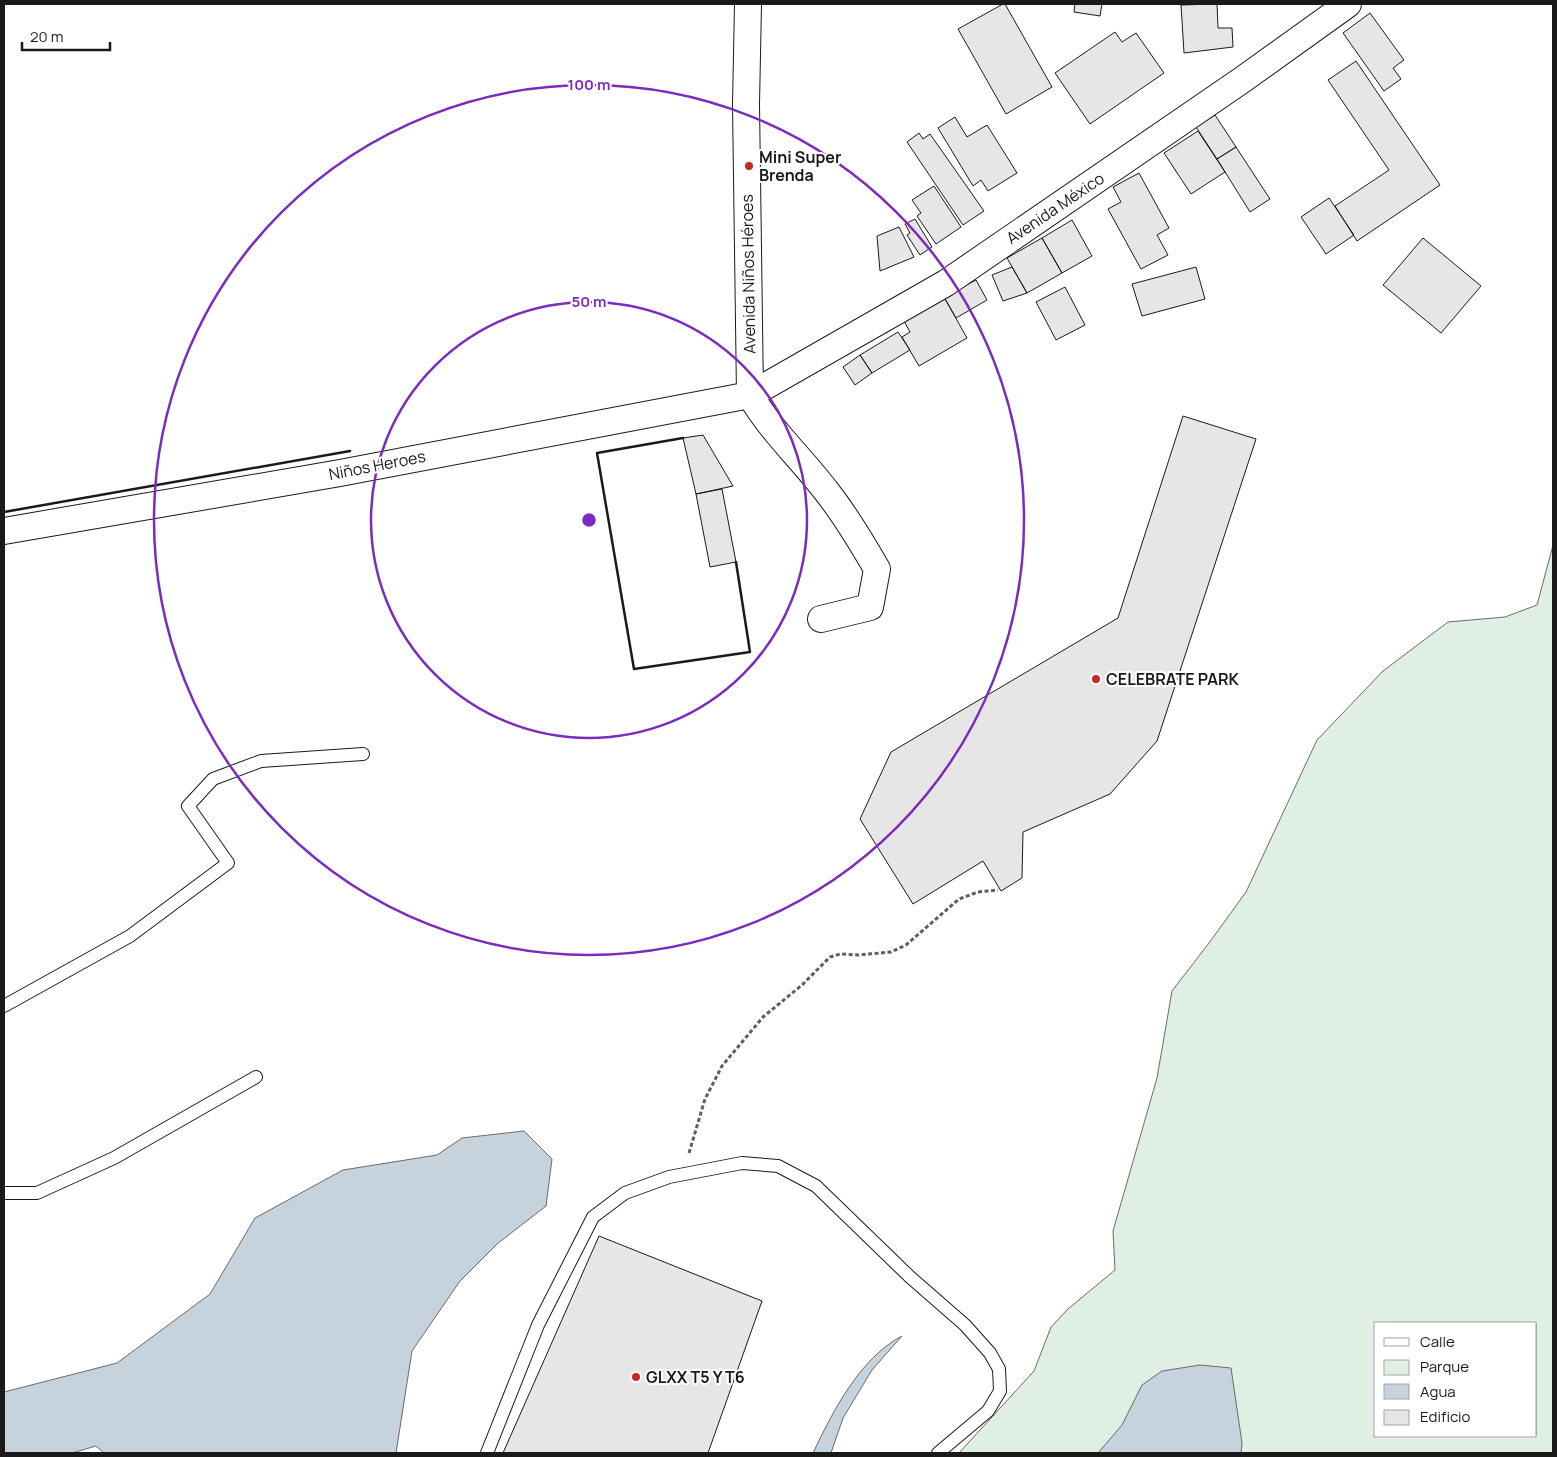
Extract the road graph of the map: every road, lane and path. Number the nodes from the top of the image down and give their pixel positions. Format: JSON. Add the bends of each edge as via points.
{"nodes":[{"id":1,"x":748,"y":4,"type":"edge"},
{"id":2,"x":1348,"y":4,"type":"edge"},
{"id":3,"x":750,"y":395,"type":"junction"},
{"id":4,"x":4,"y":531,"type":"edge"},
{"id":5,"x":821,"y":619,"type":"dead end"},
{"id":6,"x":362,"y":754,"type":"dead end"},
{"id":7,"x":998,"y":890,"type":"dead end"},
{"id":8,"x":4,"y":1006,"type":"edge"},
{"id":9,"x":256,"y":1077,"type":"dead end"},
{"id":10,"x":682,"y":1175,"type":"junction"},
{"id":11,"x":4,"y":1193,"type":"edge"},
{"id":12,"x":487,"y":1453,"type":"edge"},
{"id":13,"x":938,"y":1453,"type":"edge"}],
"edges":[{"from":1,"to":3,"type":"street","name":"Avenida Niños Héroes","via":[[746,104]]},
{"from":2,"to":3,"type":"street","name":"Avenida México","via":[[946,283]]},
{"from":3,"to":4,"type":"street","name":"Niños Heroes","via":[[340,473]]},
{"from":3,"to":5,"type":"street","via":[[762,415],[826,492],[878,569],[870,607]]},
{"from":6,"to":8,"type":"lane","via":[[261,762],[213,779],[188,806],[228,862],[130,936]]},
{"from":7,"to":10,"type":"path","via":[[978,892],[959,899],[906,945],[891,952],[830,957],[802,986],[763,1017],[722,1066],[705,1099]]},
{"from":9,"to":11,"type":"lane","via":[[114,1158],[71,1178],[37,1193]]},
{"from":10,"to":12,"type":"lane","via":[[625,1194],[593,1217],[538,1325]]},
{"from":10,"to":13,"type":"lane","via":[[742,1163],[769,1165],[778,1166],[816,1186],[910,1277],[966,1325],[999,1369],[1000,1391],[988,1411]]}]}
